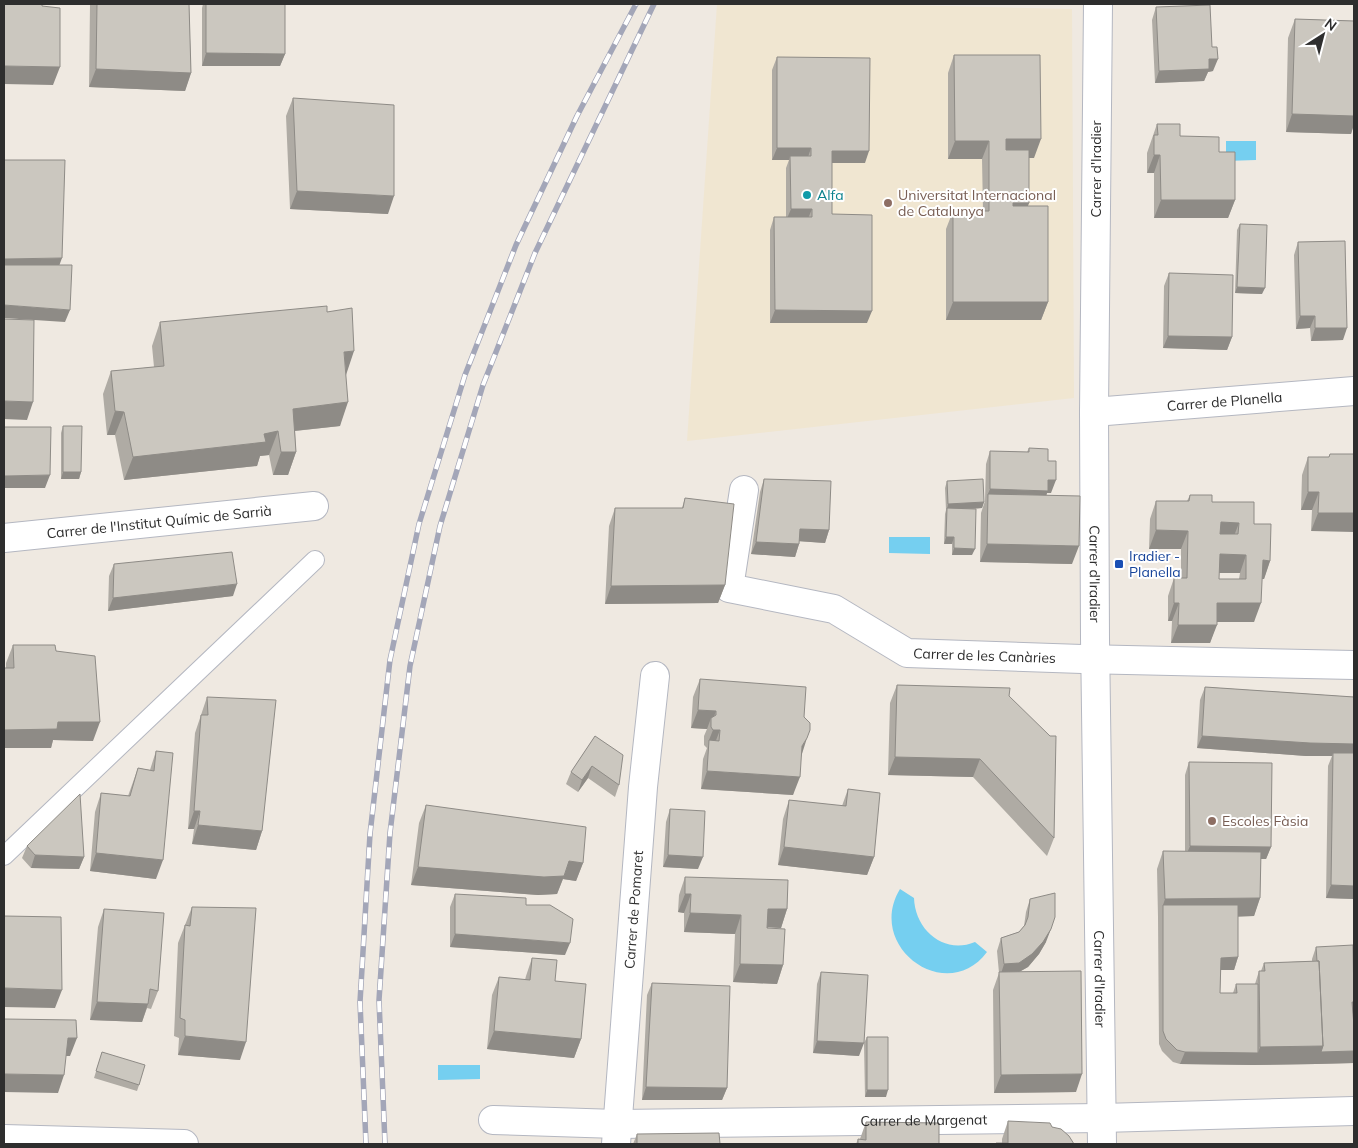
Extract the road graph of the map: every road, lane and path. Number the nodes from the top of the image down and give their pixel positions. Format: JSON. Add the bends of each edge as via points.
{"nodes":[{"id":1,"x":1098,"y":4,"type":"edge"},
{"id":2,"x":1354,"y":391,"type":"edge"},
{"id":3,"x":1094,"y":412,"type":"junction"},
{"id":4,"x":744,"y":490,"type":"dead end"},
{"id":5,"x":314,"y":506,"type":"dead end"},
{"id":6,"x":4,"y":538,"type":"edge"},
{"id":7,"x":315,"y":560,"type":"dead end"},
{"id":8,"x":1095,"y":660,"type":"junction"},
{"id":9,"x":1354,"y":665,"type":"edge"},
{"id":10,"x":655,"y":676,"type":"dead end"},
{"id":11,"x":4,"y":856,"type":"edge"},
{"id":12,"x":1354,"y":1112,"type":"edge"},
{"id":13,"x":1102,"y":1118,"type":"junction"},
{"id":14,"x":493,"y":1120,"type":"dead end"},
{"id":15,"x":617,"y":1134,"type":"edge"},
{"id":16,"x":4,"y":1140,"type":"edge"},
{"id":17,"x":184,"y":1144,"type":"edge"},
{"id":18,"x":1102,"y":1144,"type":"edge"}],
"edges":[{"from":1,"to":3,"type":"street","name":"Carrer d'Iradier"},
{"from":2,"to":3,"type":"street","name":"Carrer de Planella"},
{"from":3,"to":8,"type":"street","name":"Carrer d'Iradier"},
{"from":4,"to":8,"type":"street","name":"Carrer de les Canàries","via":[[729,588],[834,609],[907,653]]},
{"from":5,"to":6,"type":"street","name":"Carrer de l'Institut Químic de Sarrià"},
{"from":7,"to":11,"type":"lane"},
{"from":8,"to":9,"type":"street","name":"Carrer de les Canàries"},
{"from":8,"to":13,"type":"street","name":"Carrer d'Iradier"},
{"from":10,"to":15,"type":"street","name":"Carrer de Pomaret","via":[[643,787]]},
{"from":12,"to":13,"type":"street","name":"Carrer de Margenat"},
{"from":13,"to":15,"type":"street","name":"Carrer de Margenat"},
{"from":13,"to":18,"type":"street","name":"Carrer d'Iradier"},
{"from":14,"to":15,"type":"street","name":"Carrer de Margenat"},
{"from":16,"to":17,"type":"street"}]}
